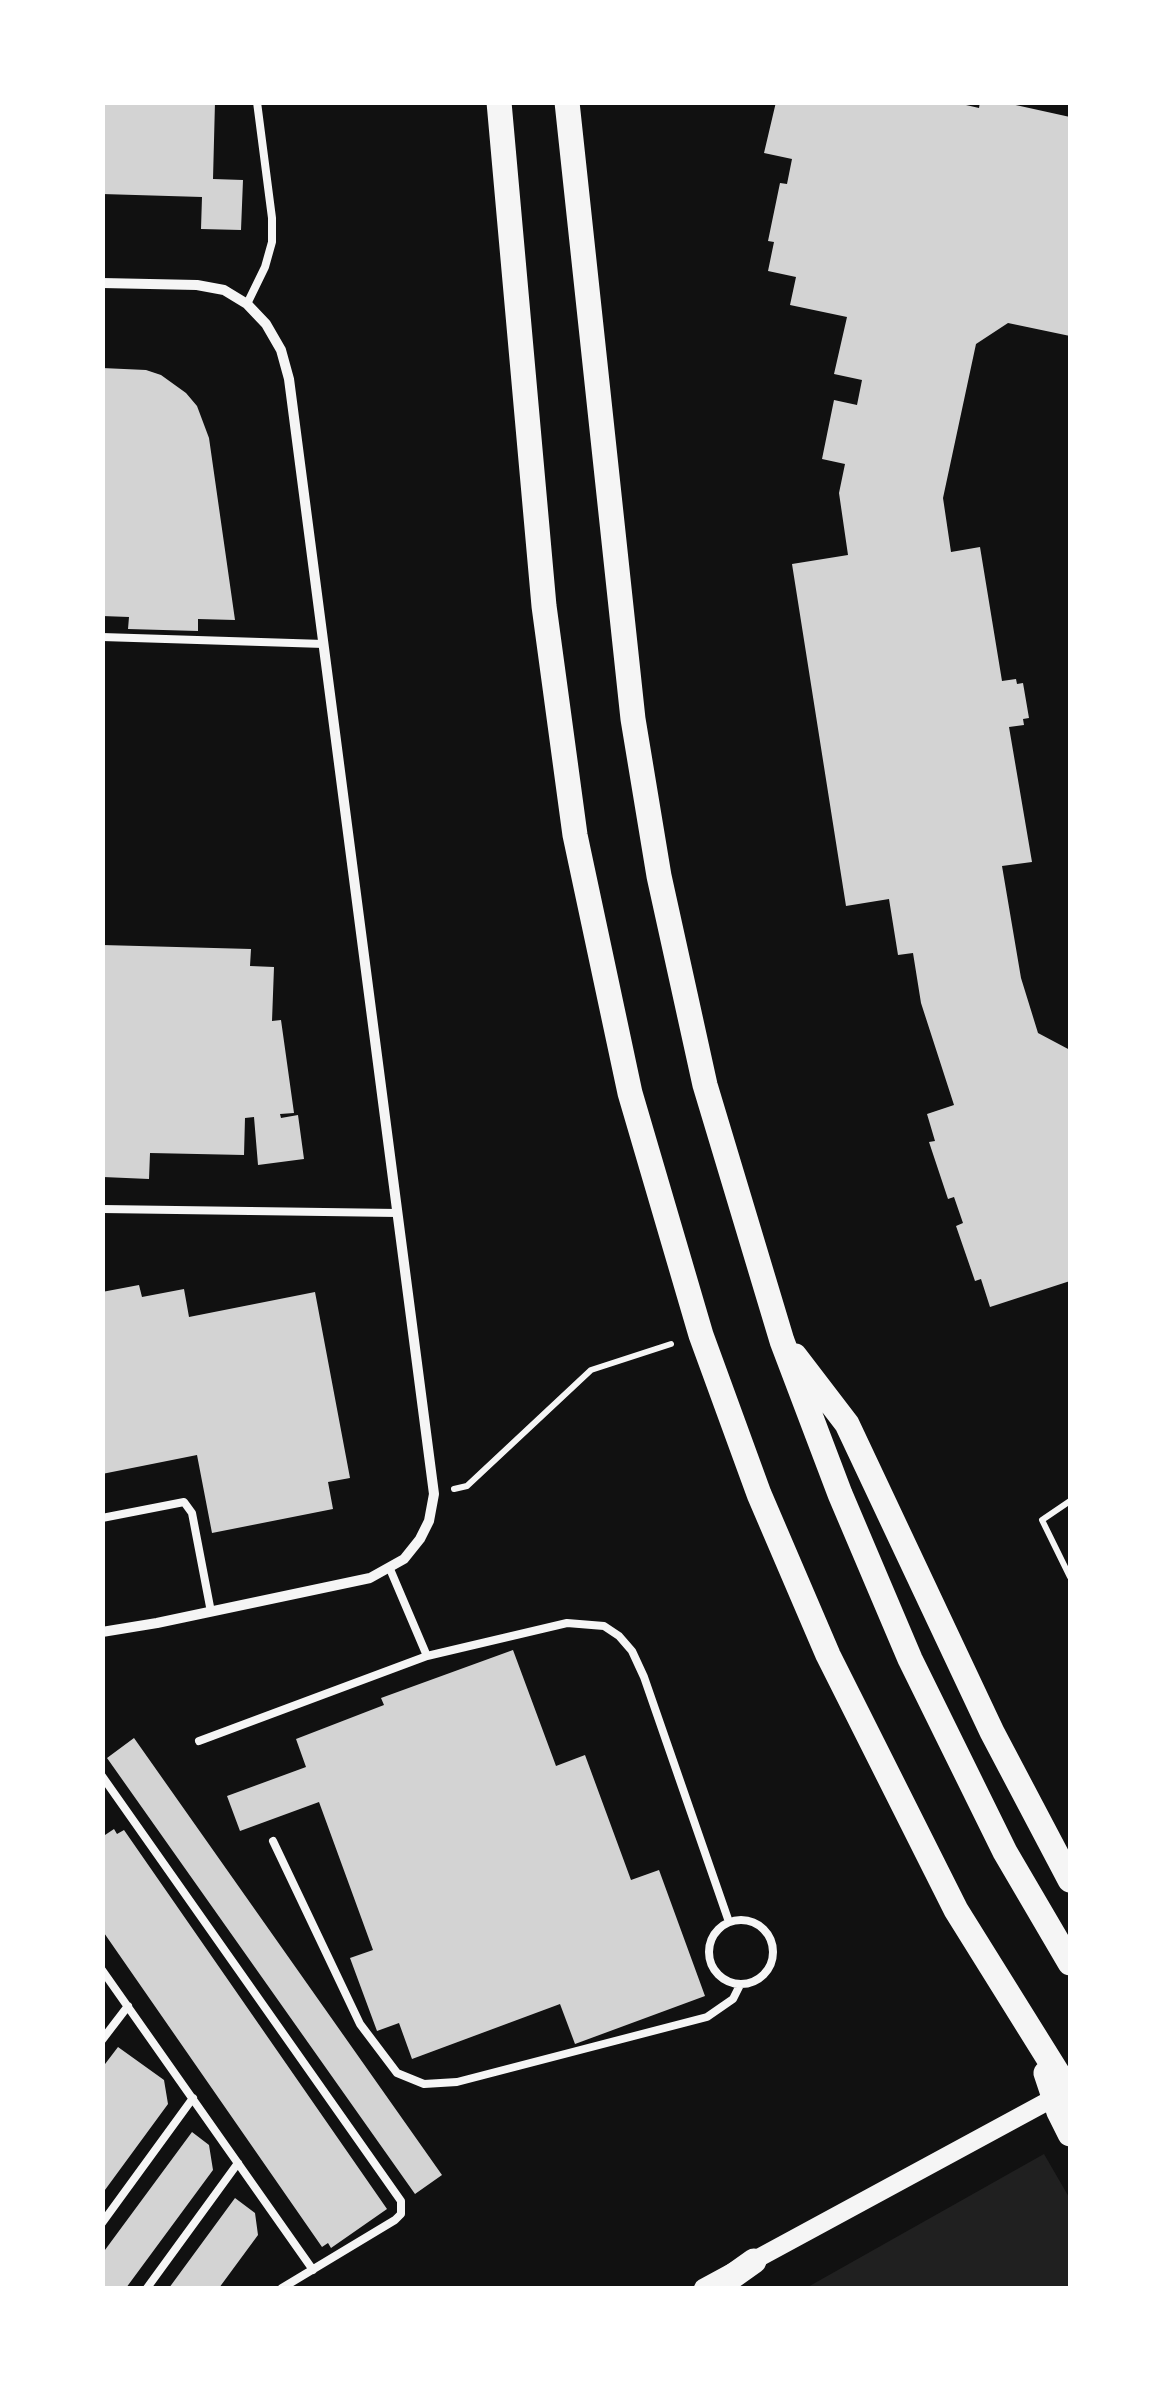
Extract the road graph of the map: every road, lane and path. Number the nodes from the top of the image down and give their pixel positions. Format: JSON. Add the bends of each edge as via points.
{"nodes":[{"id":1,"x":257,"y":102,"type":"edge"},
{"id":2,"x":499,"y":102,"type":"edge"},
{"id":3,"x":567,"y":102,"type":"edge"},
{"id":4,"x":102,"y":283,"type":"edge"},
{"id":5,"x":248,"y":304,"type":"junction"},
{"id":6,"x":102,"y":637,"type":"edge"},
{"id":7,"x":324,"y":644,"type":"junction"},
{"id":8,"x":102,"y":1209,"type":"edge"},
{"id":9,"x":399,"y":1213,"type":"junction"},
{"id":10,"x":701,"y":1335,"type":"junction"},
{"id":11,"x":782,"y":1341,"type":"junction"},
{"id":12,"x":434,"y":1494,"type":"junction"},
{"id":13,"x":1070,"y":1501,"type":"edge"},
{"id":14,"x":102,"y":1518,"type":"edge"},
{"id":15,"x":390,"y":1569,"type":"junction"},
{"id":16,"x":1070,"y":1578,"type":"edge"},
{"id":17,"x":212,"y":1612,"type":"junction"},
{"id":18,"x":102,"y":1632,"type":"edge"},
{"id":19,"x":426,"y":1656,"type":"junction"},
{"id":20,"x":199,"y":1742,"type":"dead end"},
{"id":21,"x":102,"y":1776,"type":"edge"},
{"id":22,"x":273,"y":1841,"type":"dead end"},
{"id":23,"x":1070,"y":1880,"type":"edge"},
{"id":24,"x":730,"y":1922,"type":"junction"},
{"id":25,"x":1070,"y":1964,"type":"edge"},
{"id":26,"x":102,"y":1970,"type":"edge"},
{"id":27,"x":740,"y":1985,"type":"junction"},
{"id":28,"x":128,"y":2006,"type":"junction"},
{"id":29,"x":102,"y":2040,"type":"edge"},
{"id":30,"x":1035,"y":2040,"type":"junction"},
{"id":31,"x":1070,"y":2091,"type":"edge"},
{"id":32,"x":193,"y":2098,"type":"junction"},
{"id":33,"x":1070,"y":2134,"type":"edge"},
{"id":34,"x":238,"y":2163,"type":"junction"},
{"id":35,"x":102,"y":2223,"type":"edge"},
{"id":36,"x":754,"y":2260,"type":"junction"},
{"id":37,"x":313,"y":2270,"type":"junction"},
{"id":38,"x":146,"y":2288,"type":"edge"},
{"id":39,"x":282,"y":2288,"type":"edge"},
{"id":40,"x":703,"y":2288,"type":"edge"},
{"id":41,"x":716,"y":2288,"type":"edge"}],
"edges":[{"from":1,"to":5,"type":"lane","via":[[272,242]]},
{"from":2,"to":10,"type":"main road","via":[[544,606],[575,835],[630,1093]]},
{"from":3,"to":11,"type":"main road","via":[[633,719],[660,876],[705,1086]]},
{"from":4,"to":5,"type":"street","via":[[197,285]]},
{"from":5,"to":7,"type":"street","via":[[281,350],[289,379]]},
{"from":6,"to":7,"type":"lane"},
{"from":7,"to":9,"type":"street"},
{"from":8,"to":9,"type":"lane"},
{"from":9,"to":12,"type":"street"},
{"from":10,"to":12,"type":"path","via":[[591,1370],[467,1486]]},
{"from":10,"to":30,"type":"main road","via":[[828,1655],[956,1910]]},
{"from":11,"to":23,"type":"main road","via":[[847,1424],[992,1732]]},
{"from":11,"to":25,"type":"main road","via":[[910,1659],[1005,1852]]},
{"from":12,"to":15,"type":"street","via":[[420,1539]]},
{"from":13,"to":16,"type":"path","via":[[1042,1520]]},
{"from":14,"to":17,"type":"lane","via":[[184,1502],[192,1513]]},
{"from":15,"to":17,"type":"street"},
{"from":15,"to":19,"type":"lane"},
{"from":17,"to":18,"type":"street"},
{"from":19,"to":20,"type":"lane"},
{"from":19,"to":24,"type":"lane","via":[[567,1623],[604,1626],[619,1636],[644,1677]]},
{"from":21,"to":37,"type":"lane","via":[[401,2201],[395,2220]]},
{"from":22,"to":27,"type":"lane","via":[[360,2024],[397,2073],[424,2084],[457,2082],[707,2017],[733,1999]]},
{"from":24,"to":27,"type":"lane","via":[[711,1939],[708,1952],[718,1975]]},
{"from":24,"to":27,"type":"lane","via":[[754,1922],[774,1953],[764,1976]]},
{"from":26,"to":28,"type":"lane"},
{"from":28,"to":29,"type":"lane"},
{"from":28,"to":32,"type":"lane"},
{"from":30,"to":31,"type":"main road"},
{"from":30,"to":33,"type":"main road"},
{"from":31,"to":36,"type":"street"},
{"from":32,"to":34,"type":"lane"},
{"from":32,"to":35,"type":"lane"},
{"from":34,"to":37,"type":"lane"},
{"from":34,"to":38,"type":"lane"},
{"from":36,"to":40,"type":"street"},
{"from":36,"to":41,"type":"main road"},
{"from":37,"to":39,"type":"lane"}]}
